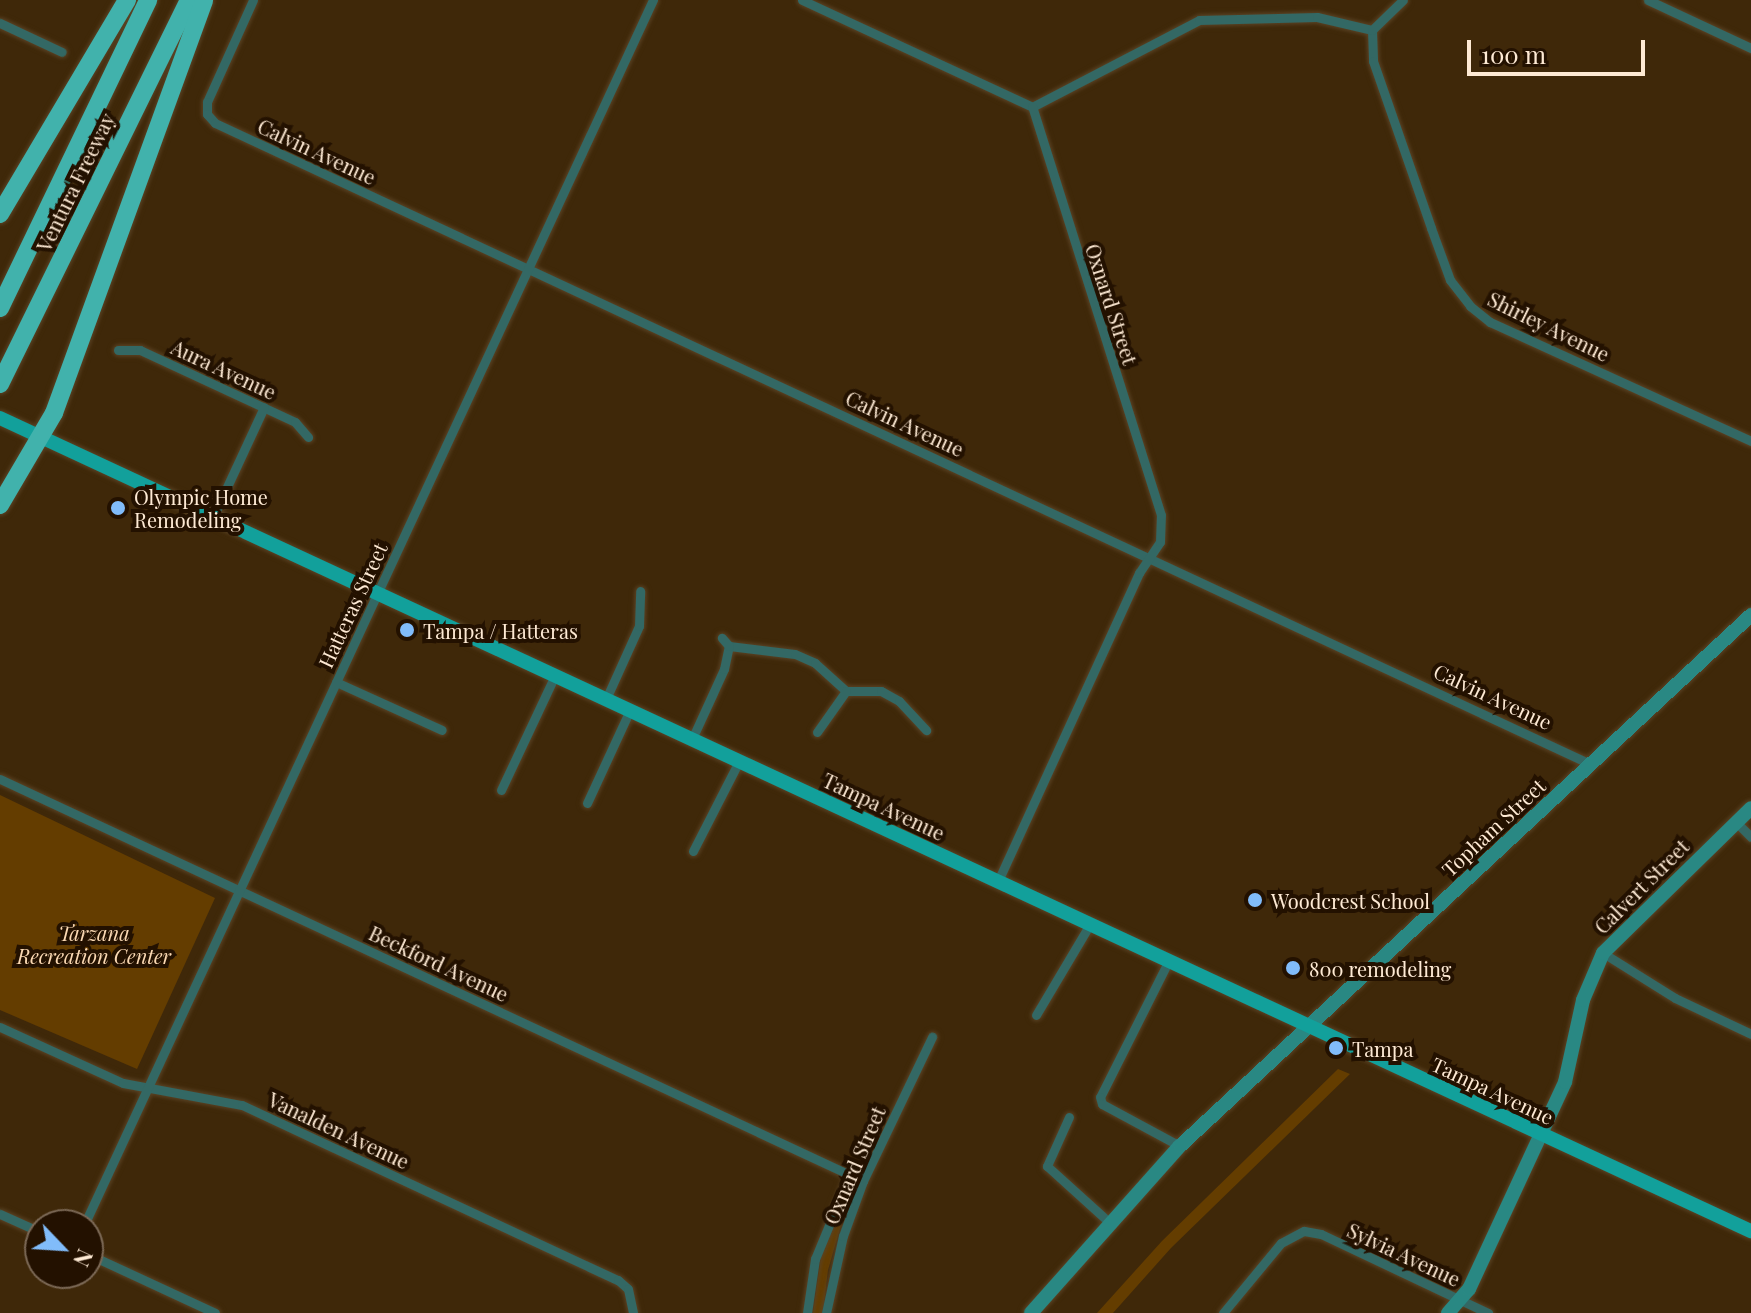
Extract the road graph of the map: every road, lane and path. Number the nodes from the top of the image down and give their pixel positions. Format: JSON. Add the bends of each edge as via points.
{"nodes":[{"id":1,"x":127,"y":0,"type":"edge"},
{"id":2,"x":148,"y":0,"type":"edge"},
{"id":3,"x":189,"y":0,"type":"edge"},
{"id":4,"x":204,"y":0,"type":"edge"},
{"id":5,"x":253,"y":0,"type":"edge"},
{"id":6,"x":653,"y":0,"type":"edge"},
{"id":7,"x":802,"y":0,"type":"edge"},
{"id":8,"x":1403,"y":0,"type":"edge"},
{"id":9,"x":1648,"y":0,"type":"edge"},
{"id":10,"x":0,"y":23,"type":"edge"},
{"id":11,"x":1372,"y":30,"type":"junction"},
{"id":12,"x":1751,"y":48,"type":"edge"},
{"id":13,"x":62,"y":52,"type":"dead end"},
{"id":14,"x":1032,"y":107,"type":"junction"},
{"id":15,"x":0,"y":214,"type":"edge"},
{"id":16,"x":527,"y":269,"type":"junction"},
{"id":17,"x":0,"y":308,"type":"edge"},
{"id":18,"x":118,"y":350,"type":"dead end"},
{"id":19,"x":0,"y":384,"type":"edge"},
{"id":20,"x":264,"y":407,"type":"junction"},
{"id":21,"x":0,"y":418,"type":"edge"},
{"id":22,"x":308,"y":437,"type":"dead end"},
{"id":23,"x":43,"y":438,"type":"junction"},
{"id":24,"x":1751,"y":441,"type":"edge"},
{"id":25,"x":0,"y":505,"type":"edge"},
{"id":26,"x":213,"y":517,"type":"junction"},
{"id":27,"x":1152,"y":556,"type":"junction"},
{"id":28,"x":640,"y":591,"type":"dead end"},
{"id":29,"x":377,"y":593,"type":"junction"},
{"id":30,"x":1751,"y":615,"type":"edge"},
{"id":31,"x":555,"y":675,"type":"junction"},
{"id":32,"x":336,"y":682,"type":"junction"},
{"id":33,"x":846,"y":691,"type":"junction"},
{"id":34,"x":606,"y":699,"type":"junction"},
{"id":35,"x":630,"y":710,"type":"junction"},
{"id":36,"x":442,"y":730,"type":"dead end"},
{"id":37,"x":926,"y":730,"type":"dead end"},
{"id":38,"x":817,"y":732,"type":"dead end"},
{"id":39,"x":692,"y":739,"type":"junction"},
{"id":40,"x":739,"y":761,"type":"junction"},
{"id":41,"x":1590,"y":764,"type":"junction"},
{"id":42,"x":0,"y":779,"type":"edge"},
{"id":43,"x":501,"y":790,"type":"dead end"},
{"id":44,"x":587,"y":803,"type":"dead end"},
{"id":45,"x":1751,"y":808,"type":"edge"},
{"id":46,"x":1736,"y":822,"type":"junction"},
{"id":47,"x":1751,"y":837,"type":"edge"},
{"id":48,"x":693,"y":851,"type":"dead end"},
{"id":49,"x":998,"y":881,"type":"junction"},
{"id":50,"x":239,"y":890,"type":"junction"},
{"id":51,"x":1090,"y":924,"type":"junction"},
{"id":52,"x":1603,"y":953,"type":"junction"},
{"id":53,"x":1169,"y":960,"type":"junction"},
{"id":54,"x":1036,"y":1015,"type":"dead end"},
{"id":55,"x":1308,"y":1026,"type":"junction"},
{"id":56,"x":0,"y":1027,"type":"edge"},
{"id":57,"x":1751,"y":1034,"type":"edge"},
{"id":58,"x":932,"y":1037,"type":"dead end"},
{"id":59,"x":149,"y":1087,"type":"junction"},
{"id":60,"x":1069,"y":1117,"type":"dead end"},
{"id":61,"x":1541,"y":1134,"type":"junction"},
{"id":62,"x":1180,"y":1146,"type":"junction"},
{"id":63,"x":850,"y":1174,"type":"junction"},
{"id":64,"x":863,"y":1181,"type":"junction"},
{"id":65,"x":92,"y":1209,"type":"edge"},
{"id":66,"x":0,"y":1214,"type":"edge"},
{"id":67,"x":1109,"y":1222,"type":"junction"},
{"id":68,"x":24,"y":1225,"type":"edge"},
{"id":69,"x":1751,"y":1231,"type":"edge"},
{"id":70,"x":104,"y":1261,"type":"edge"},
{"id":71,"x":1462,"y":1301,"type":"junction"},
{"id":72,"x":215,"y":1313,"type":"edge"},
{"id":73,"x":633,"y":1313,"type":"edge"},
{"id":74,"x":807,"y":1313,"type":"edge"},
{"id":75,"x":826,"y":1313,"type":"edge"},
{"id":76,"x":1031,"y":1313,"type":"edge"},
{"id":77,"x":1223,"y":1313,"type":"edge"},
{"id":78,"x":1448,"y":1313,"type":"edge"},
{"id":79,"x":1488,"y":1313,"type":"edge"}],
"edges":[{"from":1,"to":15,"type":"highway"},
{"from":2,"to":17,"type":"highway","name":"Ventura Freeway"},
{"from":3,"to":19,"type":"highway","name":"Ventura Freeway"},
{"from":4,"to":23,"type":"highway"},
{"from":5,"to":16,"type":"street","name":"Calvin Avenue","via":[[207,102],[207,114],[215,123]]},
{"from":6,"to":16,"type":"street","name":"Hatteras Street"},
{"from":7,"to":14,"type":"street"},
{"from":8,"to":11,"type":"street"},
{"from":9,"to":12,"type":"street"},
{"from":10,"to":13,"type":"street"},
{"from":11,"to":14,"type":"street","via":[[1317,17],[1199,20]]},
{"from":11,"to":24,"type":"street","name":"Shirley Avenue","via":[[1373,61],[1427,216],[1450,280],[1470,306],[1490,322]]},
{"from":14,"to":27,"type":"street","name":"Oxnard Street","via":[[1161,515],[1160,542]]},
{"from":16,"to":27,"type":"street","name":"Calvin Avenue"},
{"from":16,"to":29,"type":"street","name":"Hatteras Street"},
{"from":18,"to":20,"type":"street","name":"Aura Avenue","via":[[140,350]]},
{"from":20,"to":22,"type":"street","name":"Aura Avenue","via":[[295,422]]},
{"from":20,"to":26,"type":"street"},
{"from":21,"to":23,"type":"main road","name":"Tampa Avenue"},
{"from":23,"to":25,"type":"highway"},
{"from":23,"to":26,"type":"main road","name":"Tampa Avenue"},
{"from":26,"to":29,"type":"main road","name":"Tampa Avenue"},
{"from":27,"to":41,"type":"street","name":"Calvin Avenue"},
{"from":27,"to":49,"type":"street","name":"Oxnard Street","via":[[1139,573]]},
{"from":28,"to":34,"type":"street","via":[[639,626]]},
{"from":29,"to":31,"type":"main road","name":"Tampa Avenue"},
{"from":29,"to":32,"type":"street","name":"Hatteras Street"},
{"from":30,"to":41,"type":"main road","name":"Topham Street"},
{"from":31,"to":34,"type":"main road","name":"Tampa Avenue"},
{"from":31,"to":43,"type":"street"},
{"from":32,"to":36,"type":"street"},
{"from":32,"to":50,"type":"street","name":"Hatteras Street"},
{"from":33,"to":37,"type":"street","via":[[881,691],[899,701]]},
{"from":33,"to":38,"type":"street"},
{"from":33,"to":39,"type":"street","via":[[815,663],[795,654],[726,642]]},
{"from":34,"to":35,"type":"main road","name":"Tampa Avenue"},
{"from":35,"to":39,"type":"main road","name":"Tampa Avenue"},
{"from":35,"to":44,"type":"street"},
{"from":39,"to":40,"type":"main road","name":"Tampa Avenue"},
{"from":40,"to":48,"type":"street"},
{"from":40,"to":49,"type":"main road","name":"Tampa Avenue"},
{"from":41,"to":55,"type":"main road","name":"Topham Street"},
{"from":42,"to":50,"type":"street","name":"Beckford Avenue"},
{"from":45,"to":46,"type":"main road","name":"Calvert Street"},
{"from":46,"to":47,"type":"street"},
{"from":46,"to":52,"type":"main road","name":"Calvert Street"},
{"from":49,"to":51,"type":"main road","name":"Tampa Avenue"},
{"from":50,"to":59,"type":"street","name":"Hatteras Street"},
{"from":50,"to":63,"type":"street","name":"Beckford Avenue"},
{"from":51,"to":53,"type":"main road","name":"Tampa Avenue"},
{"from":51,"to":54,"type":"street"},
{"from":52,"to":57,"type":"street","via":[[1675,998]]},
{"from":52,"to":61,"type":"main road","name":"Calvert Street","via":[[1583,1000],[1569,1071]]},
{"from":53,"to":55,"type":"main road","name":"Tampa Avenue"},
{"from":53,"to":62,"type":"street","via":[[1100,1097],[1102,1104]]},
{"from":55,"to":61,"type":"main road","name":"Tampa Avenue"},
{"from":55,"to":62,"type":"main road","name":"Topham Street"},
{"from":56,"to":59,"type":"street","name":"Vanalden Avenue","via":[[105,1076]]},
{"from":58,"to":64,"type":"street","name":"Oxnard Street"},
{"from":59,"to":65,"type":"street","name":"Hatteras Street"},
{"from":59,"to":73,"type":"street","name":"Vanalden Avenue","via":[[242,1105],[618,1280],[628,1289]]},
{"from":60,"to":67,"type":"street","via":[[1047,1166]]},
{"from":61,"to":69,"type":"main road","name":"Tampa Avenue"},
{"from":61,"to":71,"type":"main road","name":"Calvert Street"},
{"from":62,"to":67,"type":"main road","name":"Topham Street"},
{"from":63,"to":64,"type":"street","name":"Beckford Avenue"},
{"from":63,"to":74,"type":"street","name":"Oxnard Street","via":[[825,1229]]},
{"from":64,"to":75,"type":"street","name":"Oxnard Street","via":[[843,1236]]},
{"from":66,"to":68,"type":"street"},
{"from":67,"to":76,"type":"main road","name":"Topham Street"},
{"from":70,"to":72,"type":"street"},
{"from":71,"to":77,"type":"street","name":"Sylvia Avenue","via":[[1321,1234],[1304,1231],[1281,1243]]},
{"from":71,"to":78,"type":"main road","name":"Calvert Street"},
{"from":71,"to":79,"type":"street","name":"Sylvia Avenue"}]}
